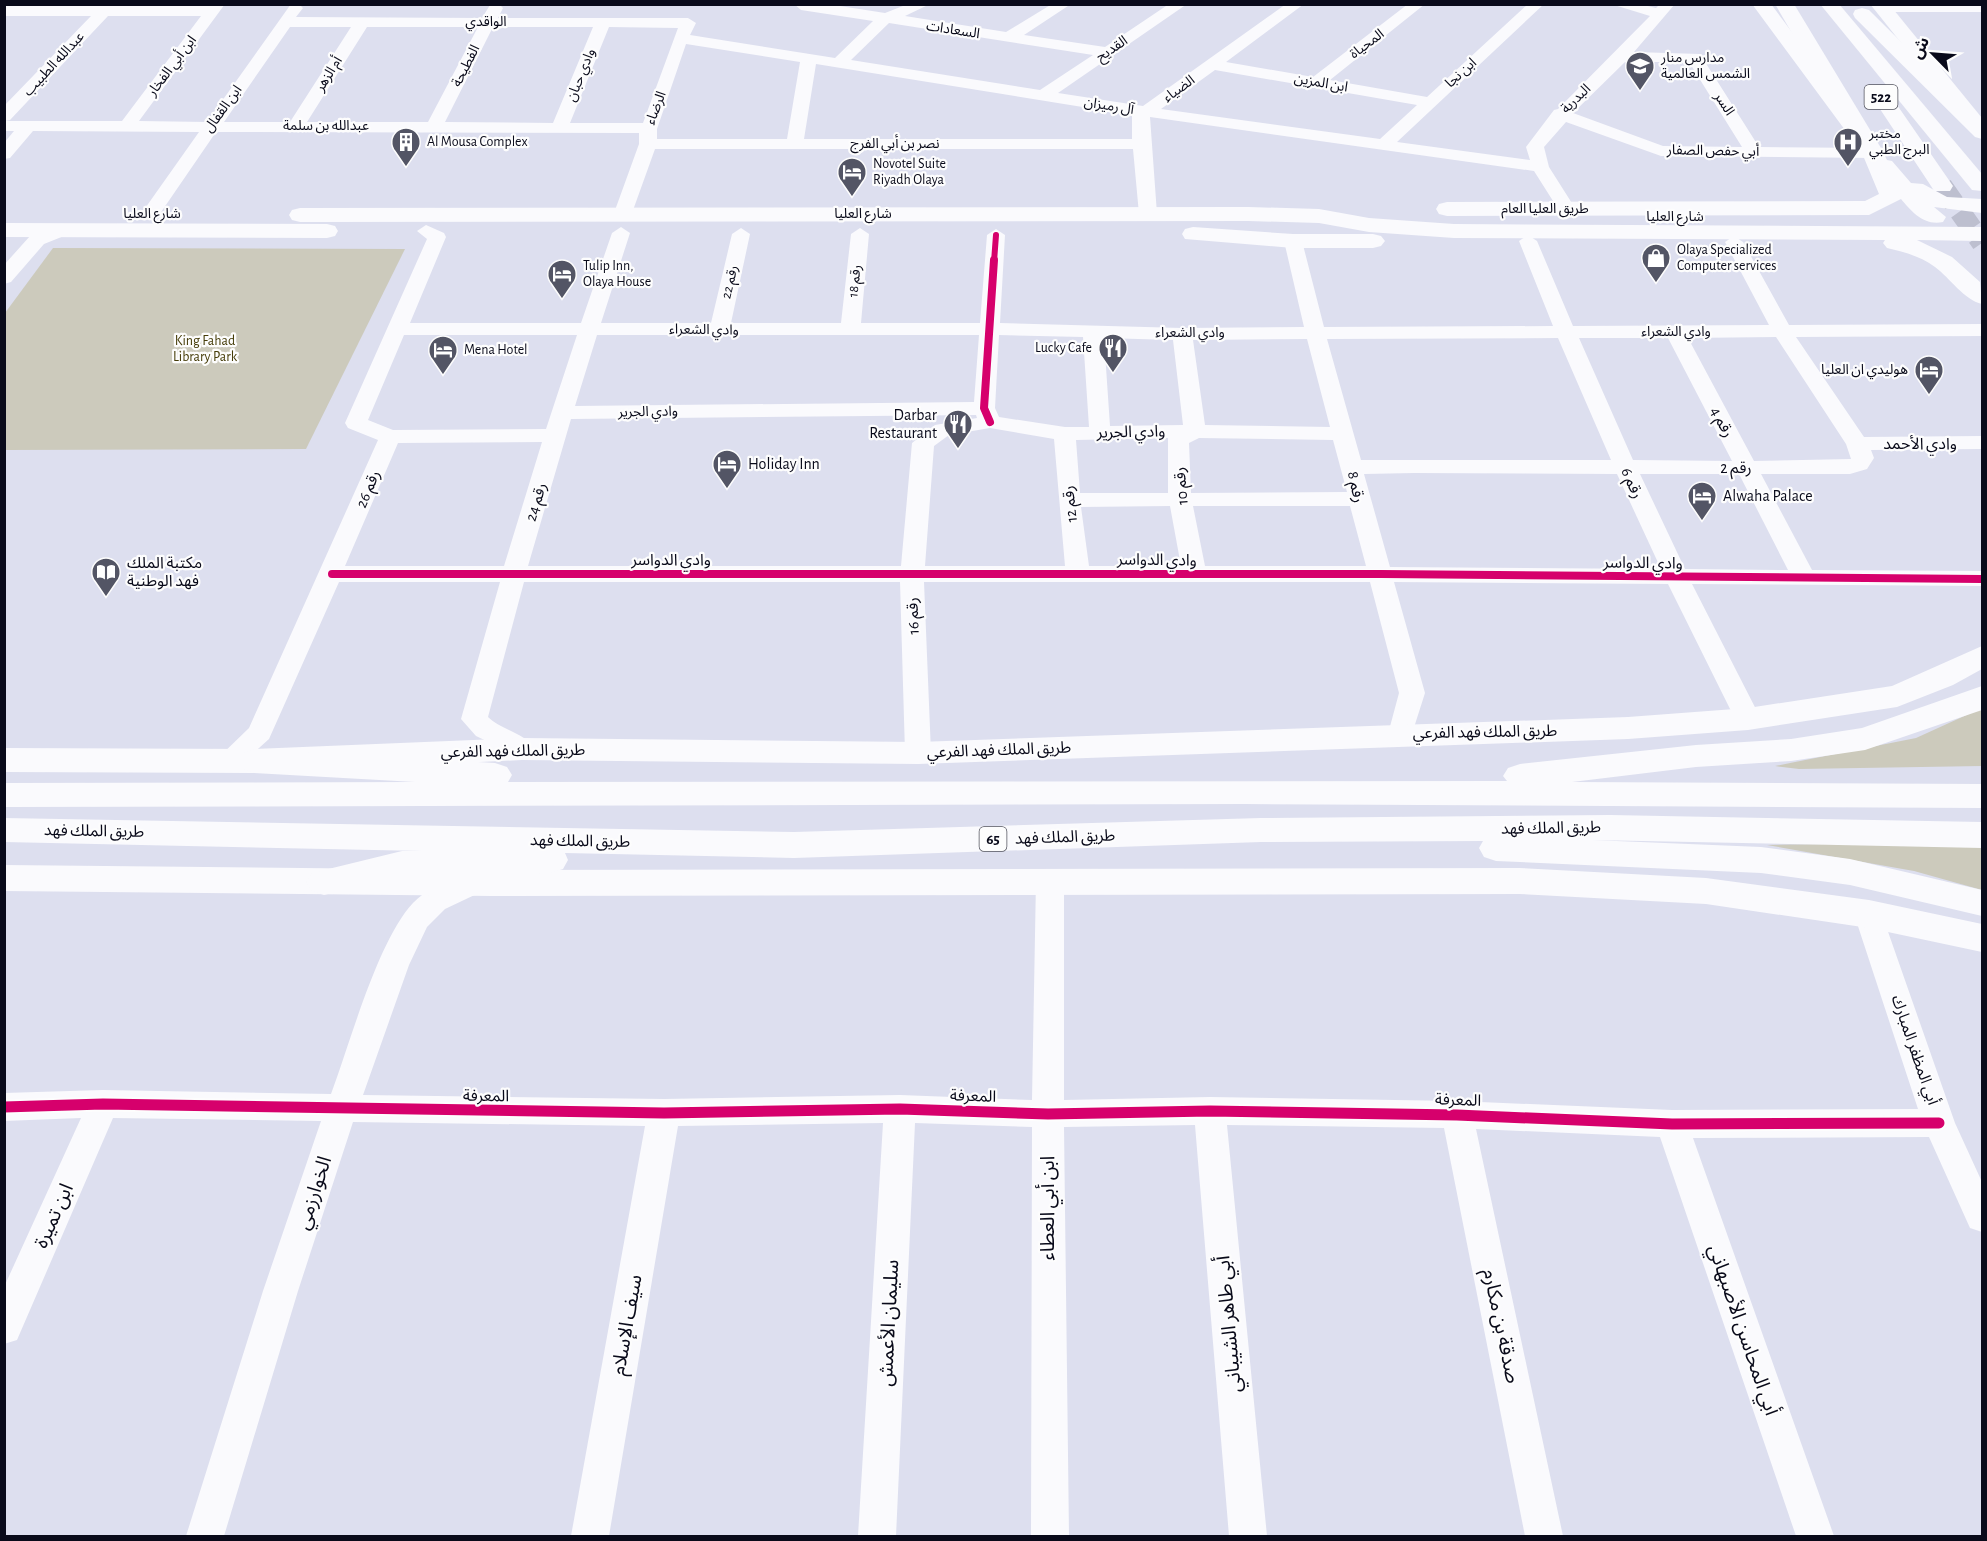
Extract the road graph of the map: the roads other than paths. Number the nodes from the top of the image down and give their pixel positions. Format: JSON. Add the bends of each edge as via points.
{"nodes":[{"id":1,"x":298,"y":4,"type":"edge"},
{"id":2,"x":496,"y":4,"type":"edge"},
{"id":3,"x":693,"y":4,"type":"edge"},
{"id":4,"x":801,"y":4,"type":"edge"},
{"id":5,"x":923,"y":4,"type":"edge"},
{"id":6,"x":1064,"y":4,"type":"edge"},
{"id":7,"x":1180,"y":4,"type":"edge"},
{"id":8,"x":1297,"y":4,"type":"edge"},
{"id":9,"x":1418,"y":4,"type":"edge"},
{"id":10,"x":1537,"y":4,"type":"edge"},
{"id":11,"x":1618,"y":4,"type":"edge"},
{"id":12,"x":1761,"y":4,"type":"edge"},
{"id":13,"x":1784,"y":4,"type":"edge"},
{"id":14,"x":1809,"y":4,"type":"edge"},
{"id":15,"x":1829,"y":4,"type":"edge"},
{"id":16,"x":1852,"y":4,"type":"edge"},
{"id":17,"x":1880,"y":5,"type":"edge"},
{"id":18,"x":216,"y":8,"type":"edge"},
{"id":19,"x":1983,"y":8,"type":"edge"},
{"id":20,"x":1665,"y":9,"type":"edge"},
{"id":21,"x":4,"y":11,"type":"edge"},
{"id":22,"x":104,"y":11,"type":"junction"},
{"id":23,"x":884,"y":19,"type":"junction"},
{"id":24,"x":285,"y":22,"type":"junction"},
{"id":25,"x":362,"y":22,"type":"junction"},
{"id":26,"x":488,"y":22,"type":"junction"},
{"id":27,"x":603,"y":22,"type":"junction"},
{"id":28,"x":684,"y":30,"type":"junction"},
{"id":29,"x":1007,"y":38,"type":"junction"},
{"id":30,"x":1106,"y":52,"type":"junction"},
{"id":31,"x":1621,"y":57,"type":"junction"},
{"id":32,"x":809,"y":58,"type":"junction"},
{"id":33,"x":839,"y":63,"type":"junction"},
{"id":34,"x":1212,"y":64,"type":"junction"},
{"id":35,"x":1317,"y":82,"type":"junction"},
{"id":36,"x":1044,"y":95,"type":"junction"},
{"id":37,"x":1429,"y":102,"type":"junction"},
{"id":38,"x":1148,"y":112,"type":"junction"},
{"id":39,"x":1560,"y":114,"type":"junction"},
{"id":40,"x":4,"y":117,"type":"edge"},
{"id":41,"x":4,"y":126,"type":"edge"},
{"id":42,"x":296,"y":126,"type":"junction"},
{"id":43,"x":435,"y":126,"type":"junction"},
{"id":44,"x":27,"y":127,"type":"junction"},
{"id":45,"x":126,"y":127,"type":"junction"},
{"id":46,"x":560,"y":127,"type":"junction"},
{"id":47,"x":208,"y":128,"type":"junction"},
{"id":48,"x":1983,"y":132,"type":"edge"},
{"id":49,"x":648,"y":136,"type":"junction"},
{"id":50,"x":795,"y":143,"type":"junction"},
{"id":51,"x":1386,"y":143,"type":"junction"},
{"id":52,"x":1143,"y":144,"type":"junction"},
{"id":53,"x":1754,"y":152,"type":"junction"},
{"id":54,"x":1873,"y":153,"type":"junction"},
{"id":55,"x":4,"y":154,"type":"edge"},
{"id":56,"x":1540,"y":167,"type":"junction"},
{"id":57,"x":1949,"y":186,"type":"tunnel mouth"},
{"id":58,"x":1982,"y":188,"type":"edge"},
{"id":59,"x":1566,"y":208,"type":"junction"},
{"id":60,"x":4,"y":212,"type":"edge"},
{"id":61,"x":150,"y":214,"type":"junction"},
{"id":62,"x":1148,"y":214,"type":"junction"},
{"id":63,"x":357,"y":216,"type":"junction"},
{"id":64,"x":1935,"y":217,"type":"junction"},
{"id":65,"x":1983,"y":218,"type":"edge"},
{"id":66,"x":297,"y":223,"type":"junction"},
{"id":67,"x":622,"y":223,"type":"junction"},
{"id":68,"x":1369,"y":225,"type":"junction"},
{"id":69,"x":4,"y":230,"type":"edge"},
{"id":70,"x":62,"y":230,"type":"junction"},
{"id":71,"x":377,"y":231,"type":"junction"},
{"id":72,"x":426,"y":231,"type":"junction"},
{"id":73,"x":1171,"y":233,"type":"junction"},
{"id":74,"x":741,"y":234,"type":"junction"},
{"id":75,"x":860,"y":234,"type":"junction"},
{"id":76,"x":1953,"y":234,"type":"junction"},
{"id":77,"x":1983,"y":234,"type":"edge"},
{"id":78,"x":996,"y":235,"type":"junction"},
{"id":79,"x":1293,"y":241,"type":"junction"},
{"id":80,"x":1528,"y":241,"type":"junction"},
{"id":81,"x":1734,"y":242,"type":"junction"},
{"id":82,"x":4,"y":278,"type":"edge"},
{"id":83,"x":1983,"y":297,"type":"edge"},
{"id":84,"x":588,"y":328,"type":"junction"},
{"id":85,"x":397,"y":329,"type":"junction"},
{"id":86,"x":850,"y":329,"type":"junction"},
{"id":87,"x":990,"y":329,"type":"junction"},
{"id":88,"x":719,"y":330,"type":"junction"},
{"id":89,"x":1983,"y":330,"type":"edge"},
{"id":90,"x":1564,"y":331,"type":"junction"},
{"id":91,"x":1093,"y":332,"type":"junction"},
{"id":92,"x":1316,"y":332,"type":"junction"},
{"id":93,"x":1675,"y":332,"type":"junction"},
{"id":94,"x":1783,"y":332,"type":"junction"},
{"id":95,"x":1182,"y":334,"type":"junction"},
{"id":96,"x":564,"y":413,"type":"junction"},
{"id":97,"x":987,"y":415,"type":"junction"},
{"id":98,"x":1196,"y":430,"type":"junction"},
{"id":99,"x":1100,"y":433,"type":"junction"},
{"id":100,"x":1065,"y":434,"type":"junction"},
{"id":101,"x":1344,"y":434,"type":"junction"},
{"id":102,"x":557,"y":435,"type":"junction"},
{"id":103,"x":390,"y":437,"type":"junction"},
{"id":104,"x":923,"y":443,"type":"joint"},
{"id":105,"x":1983,"y":443,"type":"edge"},
{"id":106,"x":1857,"y":444,"type":"junction"},
{"id":107,"x":1352,"y":467,"type":"junction"},
{"id":108,"x":1746,"y":468,"type":"junction"},
{"id":109,"x":1626,"y":469,"type":"junction"},
{"id":110,"x":1180,"y":498,"type":"junction"},
{"id":111,"x":1358,"y":499,"type":"junction"},
{"id":112,"x":1069,"y":500,"type":"junction"},
{"id":113,"x":332,"y":574,"type":"junction"},
{"id":114,"x":912,"y":574,"type":"junction"},
{"id":115,"x":1078,"y":574,"type":"junction"},
{"id":116,"x":1381,"y":574,"type":"junction"},
{"id":117,"x":513,"y":575,"type":"junction"},
{"id":118,"x":1195,"y":576,"type":"junction"},
{"id":119,"x":1804,"y":577,"type":"junction"},
{"id":120,"x":1675,"y":578,"type":"junction"},
{"id":121,"x":1983,"y":579,"type":"edge"},
{"id":122,"x":1983,"y":656,"type":"edge"},
{"id":123,"x":1983,"y":697,"type":"edge"},
{"id":124,"x":1748,"y":719,"type":"junction"},
{"id":125,"x":1401,"y":734,"type":"junction"},
{"id":126,"x":522,"y":748,"type":"junction"},
{"id":127,"x":918,"y":753,"type":"junction"},
{"id":128,"x":4,"y":760,"type":"edge"},
{"id":129,"x":241,"y":761,"type":"junction"},
{"id":130,"x":705,"y":792,"type":"junction"},
{"id":131,"x":1245,"y":792,"type":"junction"},
{"id":132,"x":4,"y":795,"type":"edge"},
{"id":133,"x":1983,"y":796,"type":"edge"},
{"id":134,"x":4,"y":830,"type":"edge"},
{"id":135,"x":1261,"y":830,"type":"junction"},
{"id":136,"x":1983,"y":835,"type":"edge"},
{"id":137,"x":794,"y":845,"type":"junction"},
{"id":138,"x":4,"y":878,"type":"edge"},
{"id":139,"x":1050,"y":880,"type":"junction"},
{"id":140,"x":324,"y":882,"type":"junction"},
{"id":141,"x":473,"y":883,"type":"junction"},
{"id":142,"x":1983,"y":903,"type":"edge"},
{"id":143,"x":1869,"y":914,"type":"junction"},
{"id":144,"x":1983,"y":938,"type":"edge"},
{"id":145,"x":103,"y":1104,"type":"junction"},
{"id":146,"x":4,"y":1107,"type":"edge"},
{"id":147,"x":341,"y":1109,"type":"junction"},
{"id":148,"x":900,"y":1109,"type":"junction"},
{"id":149,"x":1210,"y":1111,"type":"junction"},
{"id":150,"x":664,"y":1113,"type":"junction"},
{"id":151,"x":1048,"y":1114,"type":"junction"},
{"id":152,"x":1457,"y":1115,"type":"junction"},
{"id":153,"x":1940,"y":1123,"type":"junction"},
{"id":154,"x":1672,"y":1124,"type":"junction"},
{"id":155,"x":1983,"y":1217,"type":"edge"},
{"id":156,"x":4,"y":1328,"type":"edge"},
{"id":157,"x":205,"y":1536,"type":"edge"},
{"id":158,"x":590,"y":1536,"type":"edge"},
{"id":159,"x":877,"y":1536,"type":"edge"},
{"id":160,"x":1050,"y":1536,"type":"edge"},
{"id":161,"x":1248,"y":1536,"type":"edge"},
{"id":162,"x":1544,"y":1536,"type":"edge"},
{"id":163,"x":1815,"y":1536,"type":"edge"}],
"edges":[{"from":1,"to":24,"type":"street","name":"ابن القفال"},
{"from":2,"to":26,"type":"street","name":"الفطيحة"},
{"from":3,"to":28,"type":"street","name":"الرضاء"},
{"from":4,"to":23,"type":"street","name":"السعادات"},
{"from":5,"to":23,"type":"street"},
{"from":6,"to":29,"type":"street"},
{"from":7,"to":30,"type":"street","name":"القديح"},
{"from":8,"to":34,"type":"street","name":"الضياء"},
{"from":9,"to":35,"type":"street","name":"المحياة"},
{"from":10,"to":37,"type":"street","name":"ابن نجا"},
{"from":11,"to":20,"type":"street"},
{"from":12,"to":54,"type":"main road"},
{"from":13,"to":54,"type":"main road"},
{"from":14,"to":57,"type":"main road","number":"522"},
{"from":15,"to":58,"type":"main road","number":"522"},
{"from":16,"to":48,"type":"main road","via":[[1944,99]]},
{"from":17,"to":19,"type":"street"},
{"from":17,"to":48,"type":"main road"},
{"from":18,"to":22,"type":"street"},
{"from":18,"to":45,"type":"street","name":"ابن أبي الفخار"},
{"from":20,"to":31,"type":"street","name":"البدرية"},
{"from":21,"to":22,"type":"street"},
{"from":22,"to":40,"type":"street","name":"عبدالله الطبيب"},
{"from":23,"to":29,"type":"street","name":"السعادات"},
{"from":23,"to":33,"type":"street"},
{"from":24,"to":25,"type":"street","name":"الواقدي"},
{"from":24,"to":47,"type":"street","name":"ابن القفال"},
{"from":25,"to":26,"type":"street","name":"الواقدي"},
{"from":25,"to":42,"type":"street","name":"أم الزهر"},
{"from":26,"to":27,"type":"street","name":"الواقدي"},
{"from":26,"to":43,"type":"street","name":"الفطيحة"},
{"from":27,"to":28,"type":"street","name":"الواقدي"},
{"from":27,"to":46,"type":"street","name":"وادي حبان"},
{"from":28,"to":32,"type":"street","name":"آل رميزان"},
{"from":28,"to":49,"type":"street","name":"الرضاء"},
{"from":29,"to":30,"type":"street","name":"السعادات"},
{"from":30,"to":36,"type":"street","name":"القديح"},
{"from":31,"to":39,"type":"street","name":"البدرية"},
{"from":31,"to":53,"type":"street","name":"السر","via":[[1694,57]]},
{"from":32,"to":33,"type":"street","name":"آل رميزان"},
{"from":32,"to":50,"type":"street"},
{"from":33,"to":36,"type":"street","name":"آل رميزان"},
{"from":34,"to":35,"type":"street","name":"ابن المزين"},
{"from":34,"to":38,"type":"street","name":"الضياء"},
{"from":35,"to":37,"type":"street","name":"ابن المزين"},
{"from":36,"to":38,"type":"street","name":"آل رميزان"},
{"from":37,"to":51,"type":"street","name":"ابن نجا"},
{"from":38,"to":51,"type":"street","name":"آل رميزان"},
{"from":38,"to":52,"type":"street","name":"الضياء","via":[[1139,117]]},
{"from":39,"to":53,"type":"street","name":"أبي حفص الصفار","via":[[1662,151]]},
{"from":39,"to":56,"type":"street","name":"البدرية","via":[[1534,147]]},
{"from":41,"to":44,"type":"street","name":"عبدالله بن سلمة"},
{"from":42,"to":43,"type":"street","name":"عبدالله بن سلمة"},
{"from":42,"to":47,"type":"street","name":"عبدالله بن سلمة"},
{"from":43,"to":46,"type":"street","name":"عبدالله بن سلمة"},
{"from":44,"to":45,"type":"street","name":"عبدالله بن سلمة"},
{"from":44,"to":55,"type":"street"},
{"from":45,"to":47,"type":"street","name":"عبدالله بن سلمة"},
{"from":46,"to":49,"type":"street","name":"عبدالله بن سلمة"},
{"from":47,"to":61,"type":"street","name":"ابن القفال"},
{"from":49,"to":50,"type":"street","name":"نصر بن أبي الفرج"},
{"from":49,"to":67,"type":"street","name":"الرضاء"},
{"from":50,"to":52,"type":"street","name":"نصر بن أبي الفرج"},
{"from":51,"to":56,"type":"street","name":"آل رميزان"},
{"from":52,"to":62,"type":"street","name":"الضياء"},
{"from":53,"to":54,"type":"street","name":"أبي حفص الصفار"},
{"from":54,"to":58,"type":"main road","via":[[1923,196],[1958,206]]},
{"from":54,"to":59,"type":"main road","name":"طريق العليا العام","via":[[1891,197],[1869,208]]},
{"from":54,"to":64,"type":"main road","via":[[1921,209]]},
{"from":56,"to":59,"type":"street"},
{"from":59,"to":62,"type":"main road","name":"طريق العليا العام","via":[[1224,208]]},
{"from":60,"to":61,"type":"main road","name":"شارع العليا"},
{"from":61,"to":66,"type":"main road","name":"شارع العليا"},
{"from":62,"to":67,"type":"main road","name":"شارع العليا"},
{"from":62,"to":68,"type":"main road","name":"شارع العليا","via":[[1319,216]]},
{"from":63,"to":66,"type":"main road","name":"شارع العليا"},
{"from":63,"to":67,"type":"main road","name":"شارع العليا"},
{"from":63,"to":71,"type":"main road","name":"شارع العليا","via":[[339,227]]},
{"from":64,"to":65,"type":"main road","name":"شارع العليا"},
{"from":64,"to":68,"type":"main road","name":"شارع العليا","via":[[1434,218]]},
{"from":66,"to":70,"type":"main road","name":"شارع العليا"},
{"from":66,"to":71,"type":"main road","name":"شارع العليا"},
{"from":67,"to":72,"type":"main road","name":"شارع العليا"},
{"from":67,"to":74,"type":"main road","name":"شارع العليا"},
{"from":67,"to":84,"type":"street","name":"رقم 24"},
{"from":68,"to":73,"type":"main road","name":"شارع العليا","via":[[1290,235]]},
{"from":68,"to":76,"type":"main road","name":"شارع العليا","via":[[1444,231],[1598,234]]},
{"from":69,"to":70,"type":"main road","name":"شارع العليا"},
{"from":70,"to":82,"type":"street","via":[[37,240]]},
{"from":71,"to":72,"type":"main road","name":"شارع العليا"},
{"from":72,"to":85,"type":"street","via":[[437,237]]},
{"from":73,"to":78,"type":"main road","name":"شارع العليا"},
{"from":73,"to":79,"type":"main road"},
{"from":74,"to":75,"type":"main road","name":"شارع العليا"},
{"from":74,"to":88,"type":"street","name":"رقم 22"},
{"from":75,"to":78,"type":"main road","name":"شارع العليا"},
{"from":75,"to":86,"type":"street","name":"رقم 18"},
{"from":76,"to":77,"type":"main road","name":"شارع العليا"},
{"from":76,"to":83,"type":"main road","via":[[1944,244]]},
{"from":78,"to":87,"type":"street"},
{"from":79,"to":80,"type":"main road"},
{"from":79,"to":92,"type":"street","name":"رقم 8"},
{"from":80,"to":81,"type":"main road"},
{"from":80,"to":90,"type":"street","name":"رقم 6"},
{"from":81,"to":83,"type":"main road","via":[[1908,245],[1942,259]]},
{"from":81,"to":94,"type":"street"},
{"from":84,"to":85,"type":"street","name":"وادي الشعراء"},
{"from":84,"to":88,"type":"street","name":"وادي الشعراء"},
{"from":84,"to":96,"type":"street","name":"رقم 24"},
{"from":85,"to":103,"type":"street","via":[[356,423]]},
{"from":86,"to":87,"type":"street","name":"وادي الشعراء"},
{"from":86,"to":88,"type":"street","name":"وادي الشعراء"},
{"from":87,"to":91,"type":"street","name":"وادي الشعراء"},
{"from":87,"to":97,"type":"street"},
{"from":89,"to":94,"type":"street","name":"وادي الشعراء"},
{"from":90,"to":92,"type":"street","name":"وادي الشعراء"},
{"from":90,"to":93,"type":"street","name":"وادي الشعراء"},
{"from":90,"to":109,"type":"street","name":"رقم 6"},
{"from":91,"to":95,"type":"street","name":"وادي الشعراء"},
{"from":91,"to":99,"type":"street"},
{"from":92,"to":95,"type":"street","name":"وادي الشعراء"},
{"from":92,"to":101,"type":"street","name":"رقم 8"},
{"from":93,"to":94,"type":"street","name":"وادي الشعراء"},
{"from":93,"to":108,"type":"street","name":"رقم 4"},
{"from":94,"to":106,"type":"street"},
{"from":95,"to":98,"type":"street"},
{"from":96,"to":97,"type":"street","name":"وادي الجرير"},
{"from":96,"to":102,"type":"street","name":"رقم 24"},
{"from":97,"to":100,"type":"street","name":"وادي الجرير"},
{"from":97,"to":104,"type":"street","name":"وادي الجرير","via":[[943,430]]},
{"from":98,"to":99,"type":"street","name":"وادي الجرير"},
{"from":98,"to":101,"type":"street","name":"وادي الجرير"},
{"from":98,"to":110,"type":"street","name":"رقم 10","via":[[1178,440]]},
{"from":99,"to":100,"type":"street","name":"وادي الجرير"},
{"from":100,"to":112,"type":"street","name":"رقم 12"},
{"from":101,"to":107,"type":"street","name":"رقم 8"},
{"from":102,"to":103,"type":"street"},
{"from":102,"to":117,"type":"street","name":"رقم 24"},
{"from":103,"to":113,"type":"street","name":"رقم 26"},
{"from":104,"to":114,"type":"street","name":"رقم 16"},
{"from":105,"to":106,"type":"street","name":"وادي الأحمد"},
{"from":106,"to":108,"type":"street","name":"رقم 2","via":[[1863,458],[1850,467]]},
{"from":107,"to":109,"type":"street","name":"رقم 2"},
{"from":107,"to":111,"type":"street","name":"رقم 8"},
{"from":108,"to":109,"type":"street","name":"رقم 2"},
{"from":108,"to":119,"type":"street","name":"رقم 4"},
{"from":109,"to":120,"type":"street","name":"رقم 6"},
{"from":110,"to":111,"type":"street"},
{"from":110,"to":112,"type":"street"},
{"from":110,"to":118,"type":"street","name":"رقم 10"},
{"from":111,"to":116,"type":"street","name":"رقم 8"},
{"from":112,"to":115,"type":"street","name":"رقم 12"},
{"from":113,"to":117,"type":"street","name":"وادي الدواسر"},
{"from":113,"to":129,"type":"street","name":"رقم 26","via":[[260,734]]},
{"from":114,"to":115,"type":"street","name":"وادي الدواسر"},
{"from":114,"to":117,"type":"street","name":"وادي الدواسر"},
{"from":114,"to":127,"type":"street","name":"رقم 16"},
{"from":115,"to":118,"type":"street","name":"وادي الدواسر"},
{"from":116,"to":118,"type":"street","name":"وادي الدواسر"},
{"from":116,"to":120,"type":"street","name":"وادي الدواسر"},
{"from":116,"to":125,"type":"street","name":"رقم 8","via":[[1412,693]]},
{"from":117,"to":126,"type":"street","name":"رقم 24","via":[[474,719],[484,730]]},
{"from":119,"to":120,"type":"street","name":"وادي الدواسر"},
{"from":119,"to":121,"type":"street","name":"وادي الدواسر"},
{"from":120,"to":124,"type":"street","name":"رقم 6"},
{"from":122,"to":124,"type":"main road","name":"طريق الملك فهد الفرعي","via":[[1897,696]]},
{"from":123,"to":131,"type":"main road","via":[[1865,739],[1791,750],[1696,756],[1438,784]]},
{"from":124,"to":125,"type":"main road","name":"طريق الملك فهد الفرعي","via":[[1628,728]]},
{"from":125,"to":127,"type":"main road","name":"طريق الملك فهد الفرعي"},
{"from":126,"to":127,"type":"main road","name":"طريق الملك فهد الفرعي"},
{"from":126,"to":129,"type":"main road","name":"طريق الملك فهد الفرعي"},
{"from":128,"to":129,"type":"main road","name":"طريق الملك فهد الفرعي"},
{"from":129,"to":130,"type":"main road","via":[[634,781]]},
{"from":130,"to":131,"type":"main road","name":"طريق الملك فهد"},
{"from":130,"to":132,"type":"main road","name":"طريق الملك فهد"},
{"from":131,"to":133,"type":"main road","name":"طريق الملك فهد"},
{"from":134,"to":137,"type":"main road","name":"طريق الملك فهد","number":"65"},
{"from":135,"to":136,"type":"main road","name":"طريق الملك فهد","number":"65","via":[[1610,827]]},
{"from":135,"to":137,"type":"main road","name":"طريق الملك فهد","number":"65"},
{"from":135,"to":142,"type":"main road","via":[[1530,850],[1761,860],[1850,872]]},
{"from":137,"to":140,"type":"main road","via":[[722,858],[402,864]]},
{"from":138,"to":140,"type":"main road"},
{"from":139,"to":141,"type":"main road"},
{"from":139,"to":143,"type":"main road","via":[[1519,881],[1706,891]]},
{"from":139,"to":151,"type":"street","name":"ابن أبي العطاء"},
{"from":140,"to":141,"type":"main road"},
{"from":141,"to":147,"type":"street","name":"الخوارزمي","via":[[446,894],[424,910],[414,925]]},
{"from":143,"to":144,"type":"main road"},
{"from":143,"to":153,"type":"street","name":"أبي المظفر المبارك"},
{"from":145,"to":146,"type":"street","name":"المعرفة"},
{"from":145,"to":147,"type":"street","name":"المعرفة"},
{"from":145,"to":156,"type":"street","name":"ابن تميرة"},
{"from":147,"to":150,"type":"street","name":"المعرفة"},
{"from":147,"to":157,"type":"street","name":"الخوارزمي"},
{"from":148,"to":150,"type":"street","name":"المعرفة"},
{"from":148,"to":151,"type":"street","name":"المعرفة"},
{"from":148,"to":159,"type":"street","name":"سليمان الأعمش"},
{"from":149,"to":151,"type":"street","name":"المعرفة"},
{"from":149,"to":152,"type":"street","name":"المعرفة"},
{"from":149,"to":161,"type":"street","name":"أبي طاهر الشيباني"},
{"from":150,"to":158,"type":"street","name":"سيف الإسلام"},
{"from":151,"to":160,"type":"street","name":"ابن أبي العطاء"},
{"from":152,"to":154,"type":"street","name":"المعرفة"},
{"from":152,"to":162,"type":"street","name":"صدقة بن مكارم"},
{"from":153,"to":154,"type":"street","name":"المعرفة"},
{"from":153,"to":155,"type":"street","name":"أبي المظفر المبارك"},
{"from":154,"to":163,"type":"street","name":"أبي المحاسن الأصبهاني"}]}
